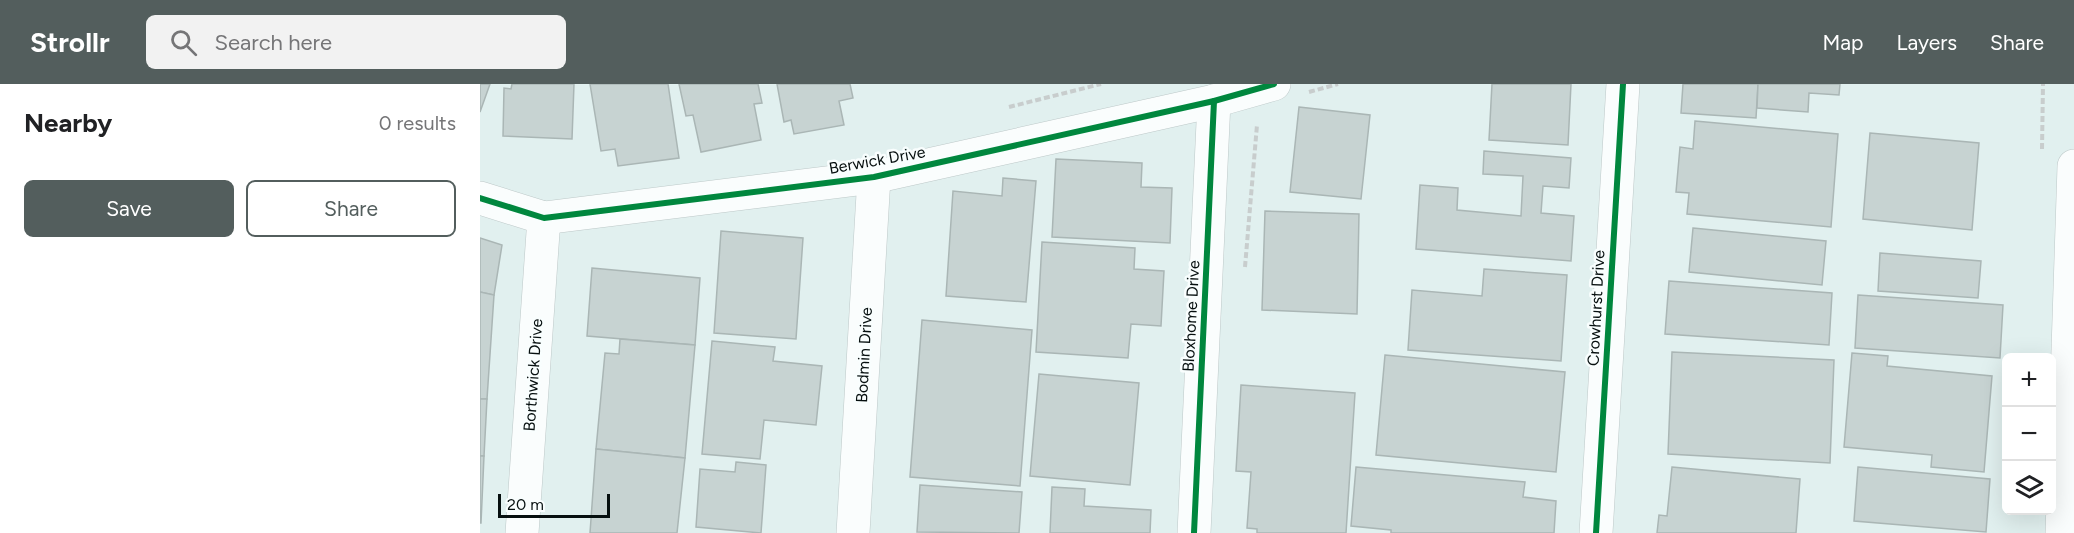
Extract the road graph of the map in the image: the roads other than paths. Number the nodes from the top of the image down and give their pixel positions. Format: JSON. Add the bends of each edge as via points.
{"nodes":[{"id":1,"x":1274,"y":84,"type":"edge"},
{"id":2,"x":1623,"y":84,"type":"edge"},
{"id":3,"x":1214,"y":101,"type":"junction"},
{"id":4,"x":2074,"y":166,"type":"edge"},
{"id":5,"x":874,"y":177,"type":"junction"},
{"id":6,"x":480,"y":198,"type":"edge"},
{"id":7,"x":544,"y":218,"type":"junction"},
{"id":8,"x":522,"y":533,"type":"edge"},
{"id":9,"x":853,"y":533,"type":"edge"},
{"id":10,"x":1194,"y":533,"type":"edge"},
{"id":11,"x":1596,"y":533,"type":"edge"},
{"id":12,"x":2062,"y":533,"type":"edge"}],
"edges":[{"from":1,"to":3,"type":"street","name":"Berwick Drive"},
{"from":2,"to":11,"type":"street","name":"Crowhurst Drive"},
{"from":3,"to":5,"type":"street","name":"Berwick Drive"},
{"from":3,"to":10,"type":"street","name":"Bloxhome Drive"},
{"from":4,"to":12,"type":"street"},
{"from":5,"to":7,"type":"street","name":"Berwick Drive"},
{"from":5,"to":9,"type":"street","name":"Bodmin Drive"},
{"from":6,"to":7,"type":"street","name":"Berwick Drive"},
{"from":7,"to":8,"type":"street","name":"Borthwick Drive"}]}
